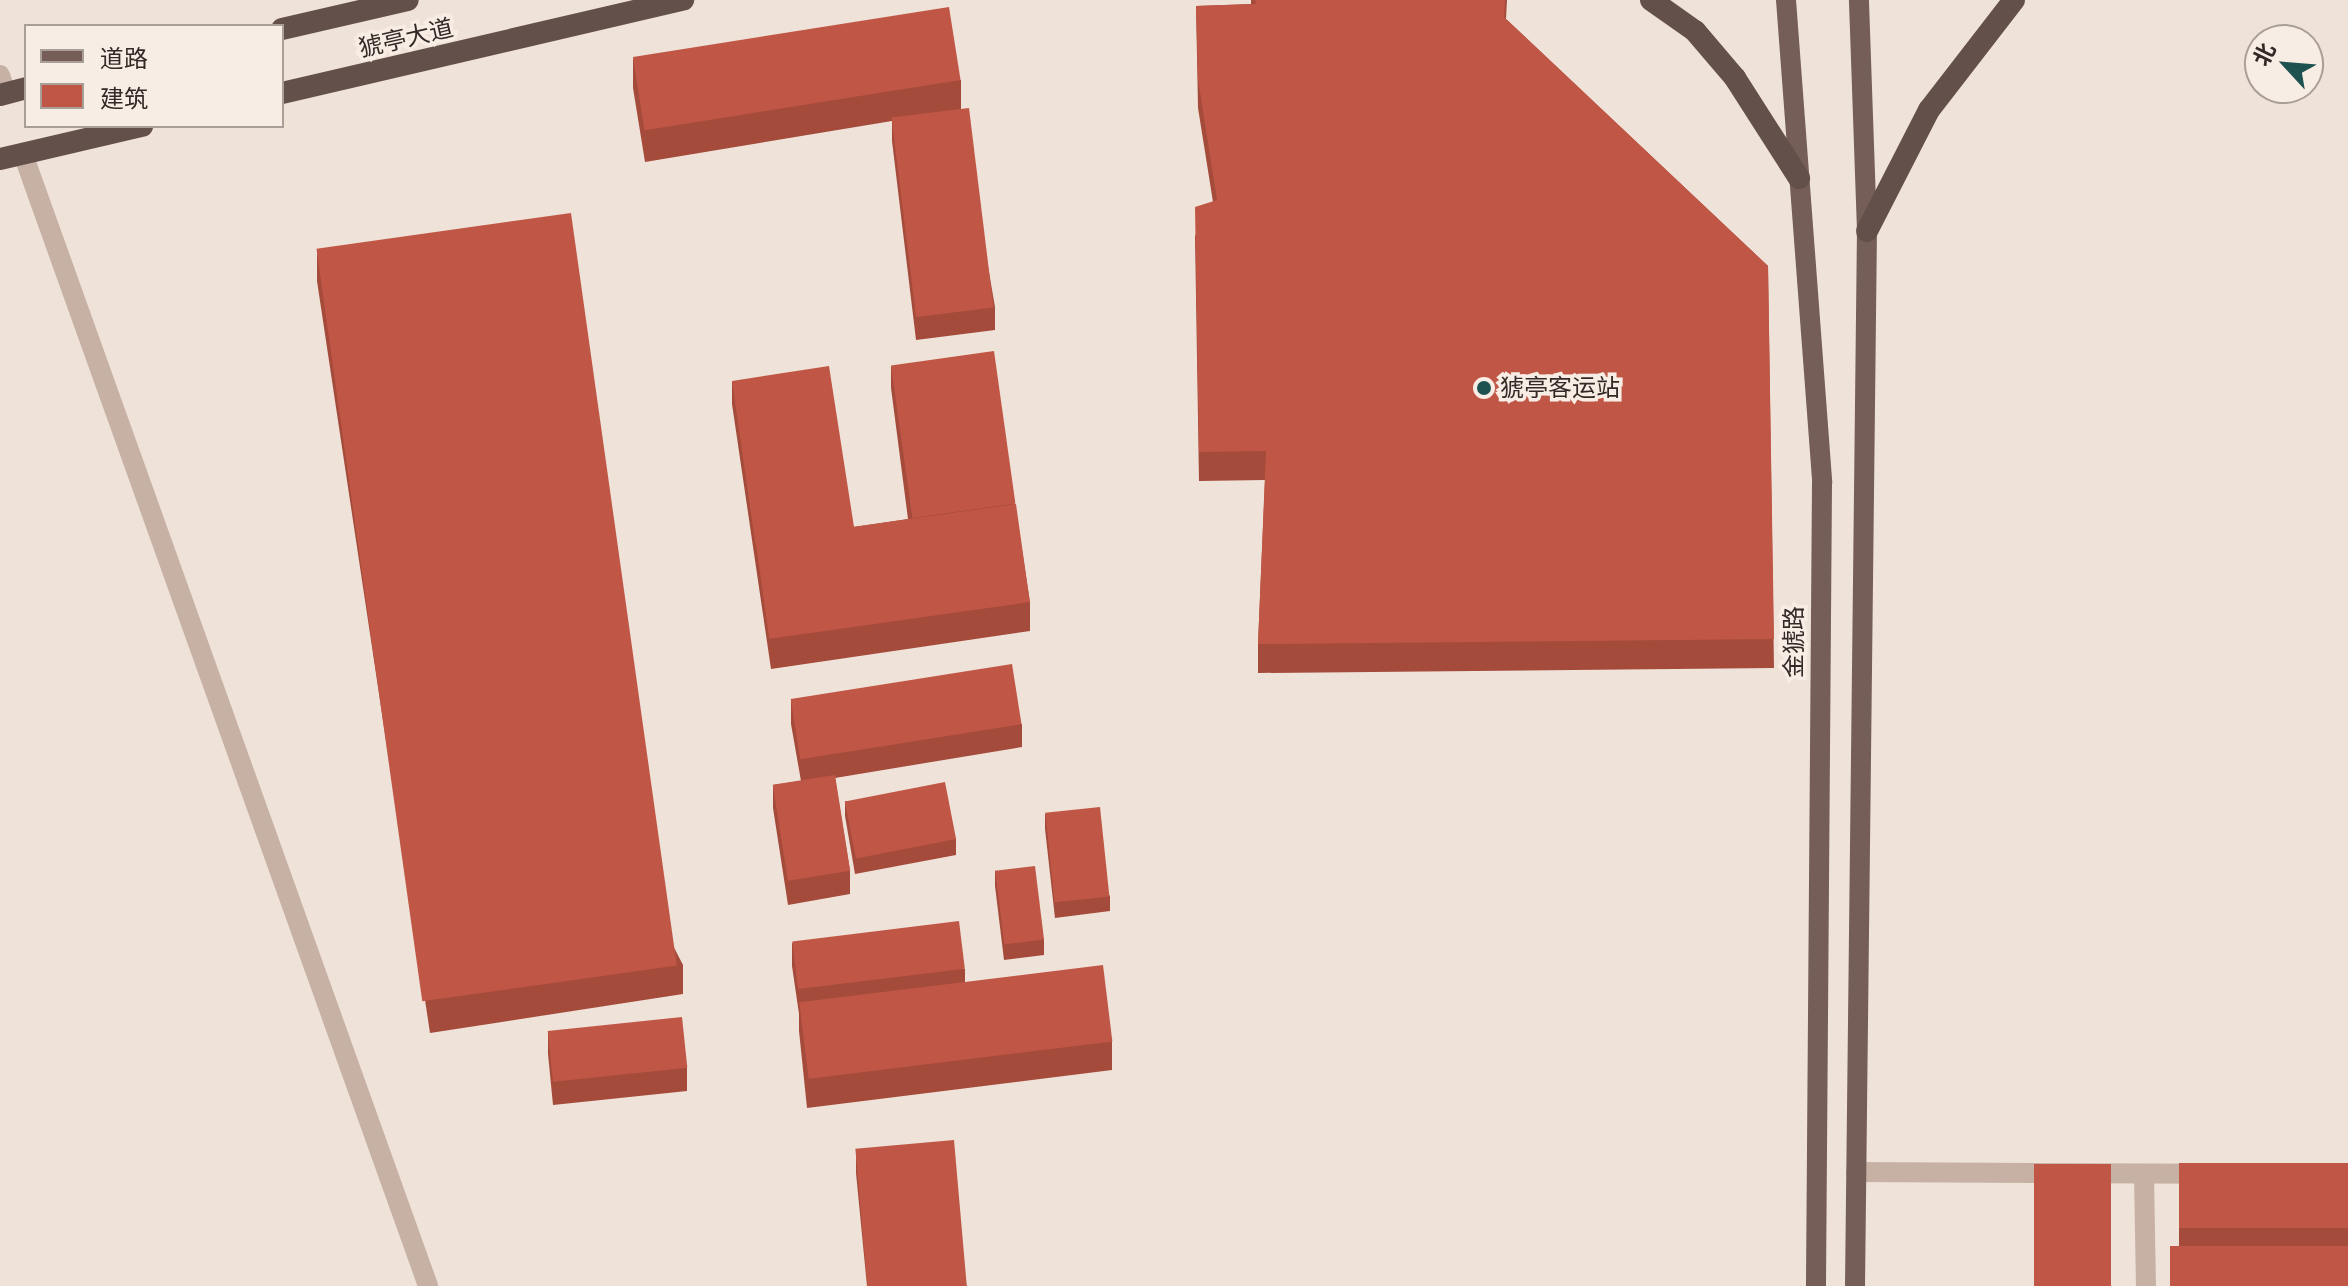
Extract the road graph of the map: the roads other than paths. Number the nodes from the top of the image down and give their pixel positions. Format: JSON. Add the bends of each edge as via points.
{"nodes":[{"id":1,"x":408,"y":0,"type":"edge"},
{"id":2,"x":683,"y":0,"type":"edge"},
{"id":3,"x":1651,"y":0,"type":"edge"},
{"id":4,"x":1786,"y":0,"type":"edge"},
{"id":5,"x":1859,"y":0,"type":"edge"},
{"id":6,"x":2014,"y":0,"type":"edge"},
{"id":7,"x":284,"y":29,"type":"edge"},
{"id":8,"x":284,"y":93,"type":"edge"},
{"id":9,"x":134,"y":128,"type":"edge"},
{"id":10,"x":23,"y":154,"type":"junction"},
{"id":11,"x":0,"y":159,"type":"edge"},
{"id":12,"x":1799,"y":178,"type":"junction"},
{"id":13,"x":1867,"y":231,"type":"junction"},
{"id":14,"x":1856,"y":1172,"type":"junction"},
{"id":15,"x":2144,"y":1174,"type":"junction"},
{"id":16,"x":2223,"y":1174,"type":"edge"},
{"id":17,"x":428,"y":1286,"type":"edge"},
{"id":18,"x":1816,"y":1286,"type":"edge"},
{"id":19,"x":1855,"y":1286,"type":"edge"},
{"id":20,"x":2146,"y":1286,"type":"edge"}],
"edges":[{"from":1,"to":7,"type":"highway","name":"猇亭大道"},
{"from":2,"to":8,"type":"highway","name":"猇亭大道"},
{"from":3,"to":12,"type":"highway","via":[[1695,31],[1735,78]]},
{"from":4,"to":12,"type":"main road","name":"金猇路"},
{"from":5,"to":13,"type":"main road"},
{"from":6,"to":13,"type":"highway","via":[[1929,110]]},
{"from":9,"to":10,"type":"highway"},
{"from":10,"to":11,"type":"highway"},
{"from":10,"to":17,"type":"street"},
{"from":12,"to":18,"type":"main road","name":"金猇路","via":[[1822,483]]},
{"from":13,"to":14,"type":"main road"},
{"from":14,"to":15,"type":"street"},
{"from":14,"to":19,"type":"main road"},
{"from":15,"to":16,"type":"street"},
{"from":15,"to":20,"type":"street"}]}
